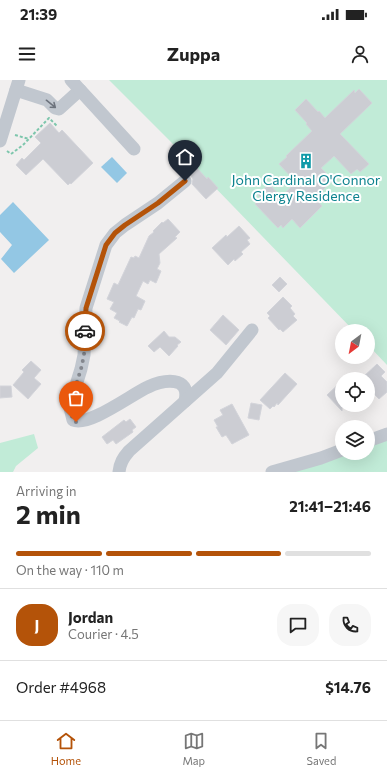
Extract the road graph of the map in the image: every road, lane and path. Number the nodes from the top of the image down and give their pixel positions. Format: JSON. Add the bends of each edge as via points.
{"nodes":[{"id":1,"x":71,"y":80,"type":"edge"},
{"id":2,"x":17,"y":85,"type":"edge"},
{"id":3,"x":80,"y":90,"type":"junction"},
{"id":4,"x":57,"y":126,"type":"dead end"},
{"id":5,"x":15,"y":135,"type":"dead end"},
{"id":6,"x":29,"y":139,"type":"junction"},
{"id":7,"x":4,"y":146,"type":"edge"},
{"id":8,"x":134,"y":149,"type":"dead end"},
{"id":9,"x":185,"y":181,"type":"dead end"},
{"id":10,"x":252,"y":330,"type":"dead end"},
{"id":11,"x":185,"y":401,"type":"junction"},
{"id":12,"x":387,"y":434,"type":"edge"},
{"id":13,"x":375,"y":438,"type":"edge"},
{"id":14,"x":335,"y":453,"type":"edge"},
{"id":15,"x":119,"y":472,"type":"edge"},
{"id":16,"x":272,"y":472,"type":"edge"}],
"edges":[{"from":1,"to":3,"type":"street"},
{"from":2,"to":3,"type":"street","one_way":true,"via":[[59,109]]},
{"from":2,"to":7,"type":"street"},
{"from":3,"to":8,"type":"street"},
{"from":4,"to":6,"type":"path","via":[[49,118]]},
{"from":5,"to":6,"type":"path"},
{"from":6,"to":7,"type":"path","via":[[11,154]]},
{"from":9,"to":11,"type":"street","via":[[115,233],[106,245],[86,308],[84,355],[70,408],[73,420],[82,421],[107,411],[148,386],[174,380],[183,386],[186,392]]},
{"from":10,"to":11,"type":"street","via":[[217,373]]},
{"from":11,"to":15,"type":"street","via":[[129,451],[123,458]]},
{"from":12,"to":13,"type":"street"},
{"from":14,"to":16,"type":"street"}]}
